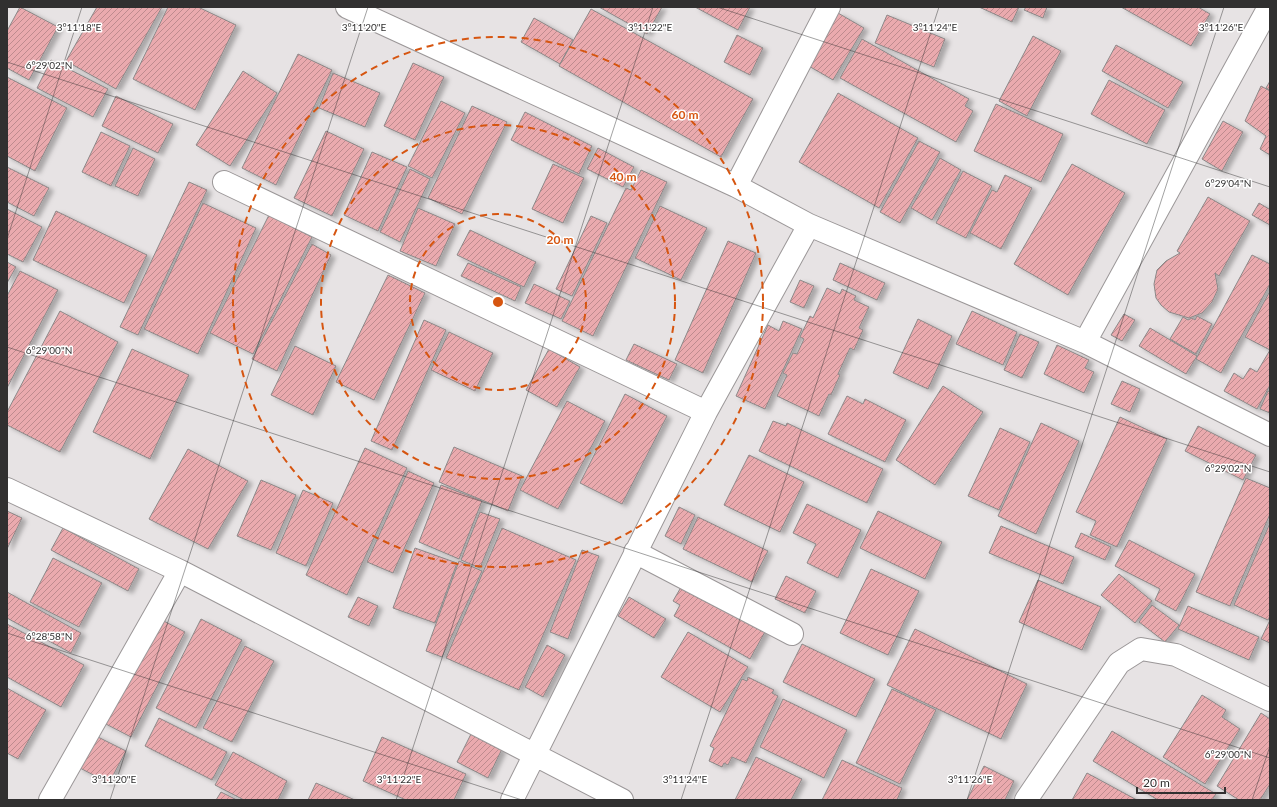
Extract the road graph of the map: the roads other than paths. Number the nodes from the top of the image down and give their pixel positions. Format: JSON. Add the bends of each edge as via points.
{"nodes":[{"id":1,"x":347,"y":7,"type":"edge"},
{"id":2,"x":829,"y":7,"type":"edge"},
{"id":3,"x":1269,"y":7,"type":"edge"},
{"id":4,"x":370,"y":12,"type":"edge"},
{"id":5,"x":224,"y":182,"type":"dead end"},
{"id":6,"x":736,"y":186,"type":"junction"},
{"id":7,"x":809,"y":225,"type":"junction"},
{"id":8,"x":1085,"y":342,"type":"junction"},
{"id":9,"x":706,"y":412,"type":"junction"},
{"id":10,"x":1270,"y":435,"type":"edge"},
{"id":11,"x":7,"y":489,"type":"edge"},
{"id":12,"x":636,"y":552,"type":"junction"},
{"id":13,"x":180,"y":571,"type":"junction"},
{"id":14,"x":792,"y":634,"type":"dead end"},
{"id":15,"x":1270,"y":700,"type":"edge"},
{"id":16,"x":535,"y":756,"type":"junction"},
{"id":17,"x":50,"y":800,"type":"edge"},
{"id":18,"x":512,"y":800,"type":"edge"},
{"id":19,"x":622,"y":800,"type":"edge"},
{"id":20,"x":1026,"y":800,"type":"edge"}],
"edges":[{"from":1,"to":4,"type":"street"},
{"from":2,"to":6,"type":"street"},
{"from":3,"to":8,"type":"street"},
{"from":4,"to":6,"type":"street"},
{"from":5,"to":9,"type":"street"},
{"from":6,"to":7,"type":"street"},
{"from":7,"to":8,"type":"street"},
{"from":7,"to":9,"type":"street"},
{"from":8,"to":10,"type":"street"},
{"from":9,"to":12,"type":"street"},
{"from":11,"to":13,"type":"street"},
{"from":12,"to":14,"type":"street"},
{"from":12,"to":16,"type":"street"},
{"from":13,"to":16,"type":"street"},
{"from":13,"to":17,"type":"street"},
{"from":15,"to":20,"type":"street","via":[[1176,655],[1141,649],[1119,663]]},
{"from":16,"to":18,"type":"street"},
{"from":16,"to":19,"type":"street"}]}
